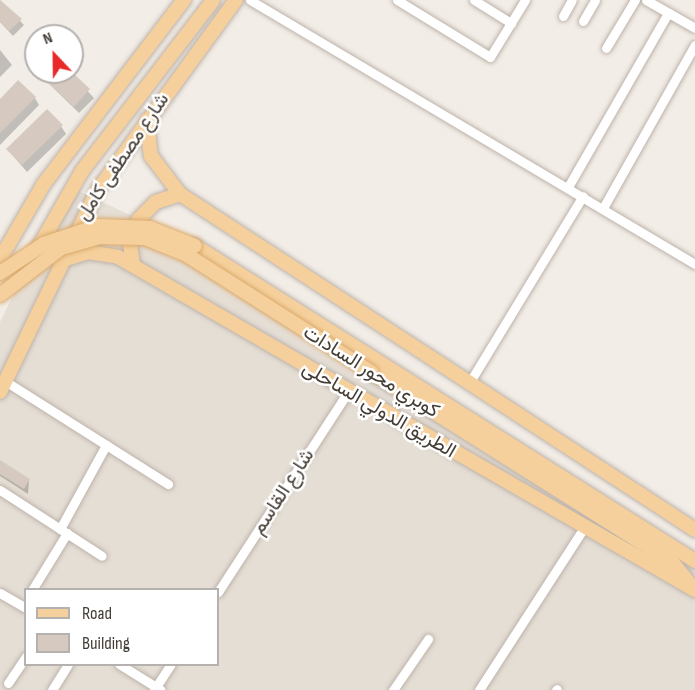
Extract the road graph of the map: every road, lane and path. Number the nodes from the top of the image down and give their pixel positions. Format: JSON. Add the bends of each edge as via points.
{"nodes":[{"id":1,"x":184,"y":0,"type":"edge"},
{"id":2,"x":213,"y":0,"type":"edge"},
{"id":3,"x":236,"y":0,"type":"edge"},
{"id":4,"x":250,"y":0,"type":"edge"},
{"id":5,"x":397,"y":0,"type":"edge"},
{"id":6,"x":474,"y":0,"type":"edge"},
{"id":7,"x":525,"y":0,"type":"edge"},
{"id":8,"x":572,"y":0,"type":"edge"},
{"id":9,"x":595,"y":0,"type":"edge"},
{"id":10,"x":635,"y":0,"type":"edge"},
{"id":11,"x":646,"y":0,"type":"edge"},
{"id":12,"x":664,"y":7,"type":"edge"},
{"id":13,"x":563,"y":16,"type":"dead end"},
{"id":14,"x":583,"y":21,"type":"dead end"},
{"id":15,"x":511,"y":24,"type":"junction"},
{"id":16,"x":695,"y":28,"type":"edge"},
{"id":17,"x":695,"y":45,"type":"edge"},
{"id":18,"x":606,"y":48,"type":"dead end"},
{"id":19,"x":147,"y":120,"type":"junction"},
{"id":20,"x":568,"y":187,"type":"junction"},
{"id":21,"x":180,"y":194,"type":"junction"},
{"id":22,"x":583,"y":196,"type":"junction"},
{"id":23,"x":603,"y":208,"type":"junction"},
{"id":24,"x":18,"y":225,"type":"junction"},
{"id":25,"x":0,"y":240,"type":"edge"},
{"id":26,"x":0,"y":259,"type":"edge"},
{"id":27,"x":59,"y":261,"type":"junction"},
{"id":28,"x":695,"y":264,"type":"edge"},
{"id":29,"x":133,"y":265,"type":"junction"},
{"id":30,"x":25,"y":271,"type":"junction"},
{"id":31,"x":0,"y":273,"type":"edge"},
{"id":32,"x":0,"y":296,"type":"edge"},
{"id":33,"x":375,"y":367,"type":"junction"},
{"id":34,"x":471,"y":380,"type":"junction"},
{"id":35,"x":2,"y":386,"type":"edge"},
{"id":36,"x":348,"y":392,"type":"junction"},
{"id":37,"x":106,"y":445,"type":"junction"},
{"id":38,"x":168,"y":484,"type":"dead end"},
{"id":39,"x":0,"y":489,"type":"edge"},
{"id":40,"x":583,"y":529,"type":"junction"},
{"id":41,"x":695,"y":530,"type":"edge"},
{"id":42,"x":64,"y":531,"type":"junction"},
{"id":43,"x":102,"y":556,"type":"dead end"},
{"id":44,"x":695,"y":561,"type":"edge"},
{"id":45,"x":33,"y":588,"type":"edge"},
{"id":46,"x":219,"y":590,"type":"edge"},
{"id":47,"x":0,"y":593,"type":"edge"},
{"id":48,"x":695,"y":594,"type":"edge"},
{"id":49,"x":24,"y":605,"type":"edge"},
{"id":50,"x":428,"y":639,"type":"dead end"},
{"id":51,"x":24,"y":659,"type":"edge"},
{"id":52,"x":67,"y":666,"type":"edge"},
{"id":53,"x":122,"y":666,"type":"edge"},
{"id":54,"x":170,"y":666,"type":"edge"},
{"id":55,"x":8,"y":683,"type":"dead end"},
{"id":56,"x":157,"y":689,"type":"edge"},
{"id":57,"x":52,"y":690,"type":"edge"},
{"id":58,"x":393,"y":690,"type":"edge"},
{"id":59,"x":479,"y":690,"type":"edge"}],
"edges":[{"from":1,"to":24,"type":"main road"},
{"from":2,"to":30,"type":"main road","name":"كوبري محور السادات","bridge":true,"via":[[82,171]]},
{"from":3,"to":19,"type":"main road","name":"شارع مصطفى كامل"},
{"from":4,"to":20,"type":"street"},
{"from":5,"to":15,"type":"street","via":[[490,57]]},
{"from":6,"to":15,"type":"street"},
{"from":7,"to":15,"type":"street"},
{"from":8,"to":13,"type":"street"},
{"from":9,"to":14,"type":"street"},
{"from":10,"to":18,"type":"street"},
{"from":11,"to":12,"type":"street"},
{"from":12,"to":16,"type":"street"},
{"from":12,"to":20,"type":"street"},
{"from":17,"to":23,"type":"street"},
{"from":19,"to":21,"type":"main road","via":[[151,156]]},
{"from":19,"to":27,"type":"main road","name":"شارع مصطفى كامل","via":[[97,191]]},
{"from":20,"to":22,"type":"street"},
{"from":21,"to":29,"type":"main road","via":[[156,202],[138,219],[130,243]]},
{"from":21,"to":34,"type":"main road"},
{"from":22,"to":23,"type":"street"},
{"from":22,"to":34,"type":"street"},
{"from":23,"to":28,"type":"street"},
{"from":24,"to":25,"type":"main road"},
{"from":24,"to":26,"type":"main road"},
{"from":27,"to":29,"type":"main road","name":"الطريق الدولي الساحلى","via":[[101,252]]},
{"from":27,"to":35,"type":"main road","name":"شارع مصطفى كامل"},
{"from":29,"to":36,"type":"main road","name":"الطريق الدولي الساحلى"},
{"from":30,"to":32,"type":"main road","name":"كوبري محور السادات","bridge":true},
{"from":30,"to":33,"type":"main road","name":"كوبري محور السادات","bridge":true,"via":[[86,239],[123,236],[156,241]]},
{"from":31,"to":33,"type":"main road","name":"كوبري محور السادات","bridge":true,"via":[[72,232],[111,225],[150,228],[185,240]]},
{"from":33,"to":44,"type":"main road","name":"كوبري محور السادات"},
{"from":33,"to":48,"type":"main road","name":"كوبري محور السادات","via":[[672,562]]},
{"from":34,"to":41,"type":"main road"},
{"from":35,"to":37,"type":"street"},
{"from":36,"to":40,"type":"main road","name":"الطريق الدولي الساحلى"},
{"from":36,"to":46,"type":"street","name":"شارع القاسم"},
{"from":37,"to":38,"type":"street"},
{"from":37,"to":42,"type":"street"},
{"from":39,"to":42,"type":"street"},
{"from":40,"to":48,"type":"main road","name":"الطريق الدولي الساحلى"},
{"from":40,"to":59,"type":"street"},
{"from":42,"to":43,"type":"street"},
{"from":42,"to":45,"type":"street"},
{"from":47,"to":49,"type":"street"},
{"from":50,"to":58,"type":"street"},
{"from":51,"to":55,"type":"street"},
{"from":52,"to":57,"type":"street"},
{"from":53,"to":56,"type":"street"},
{"from":54,"to":56,"type":"street"}]}
